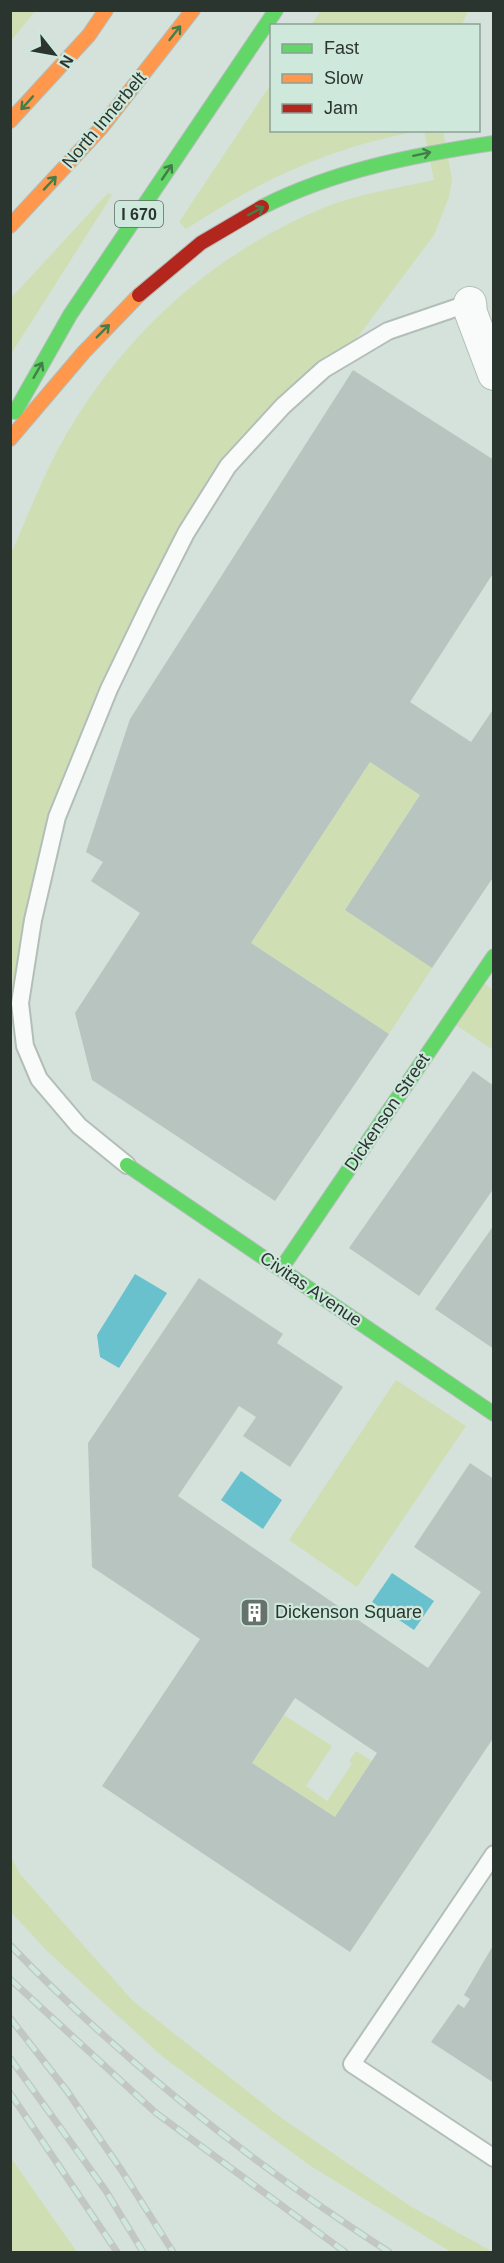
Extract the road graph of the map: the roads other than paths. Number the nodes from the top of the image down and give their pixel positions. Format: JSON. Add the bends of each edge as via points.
{"nodes":[{"id":1,"x":106,"y":10,"type":"edge"},
{"id":2,"x":193,"y":10,"type":"edge"},
{"id":3,"x":276,"y":10,"type":"edge"},
{"id":4,"x":10,"y":121,"type":"edge"},
{"id":5,"x":494,"y":143,"type":"edge"},
{"id":6,"x":10,"y":226,"type":"edge"},
{"id":7,"x":470,"y":303,"type":"joint"},
{"id":8,"x":494,"y":374,"type":"edge"},
{"id":9,"x":10,"y":422,"type":"edge"},
{"id":10,"x":10,"y":439,"type":"edge"},
{"id":11,"x":494,"y":956,"type":"edge"},
{"id":12,"x":127,"y":1165,"type":"joint"},
{"id":13,"x":281,"y":1269,"type":"junction"},
{"id":14,"x":494,"y":1414,"type":"edge"},
{"id":15,"x":494,"y":1854,"type":"edge"},
{"id":16,"x":494,"y":2158,"type":"edge"}],
"edges":[{"from":1,"to":4,"type":"main road","one_way":true,"via":[[89,35]]},
{"from":6,"to":2,"type":"main road","name":"North Innerbelt","one_way":true,"via":[[101,128]]},
{"from":9,"to":3,"type":"main road","number":"I 670","one_way":true,"via":[[70,315]]},
{"from":10,"to":5,"type":"main road","one_way":true,"via":[[100,334],[165,272],[236,221],[288,194],[364,166]]},
{"from":7,"to":8,"type":"street"},
{"from":7,"to":12,"type":"lane","via":[[388,331],[324,369],[283,406],[228,466],[186,533],[150,604],[109,689],[61,807],[31,930],[20,1003],[25,1046],[39,1079],[79,1126]]},
{"from":11,"to":13,"type":"main road","name":"Dickenson Street"},
{"from":12,"to":13,"type":"main road","name":"Civitas Avenue"},
{"from":13,"to":14,"type":"main road","name":"Civitas Avenue"},
{"from":15,"to":16,"type":"lane","via":[[352,2064]]}]}
